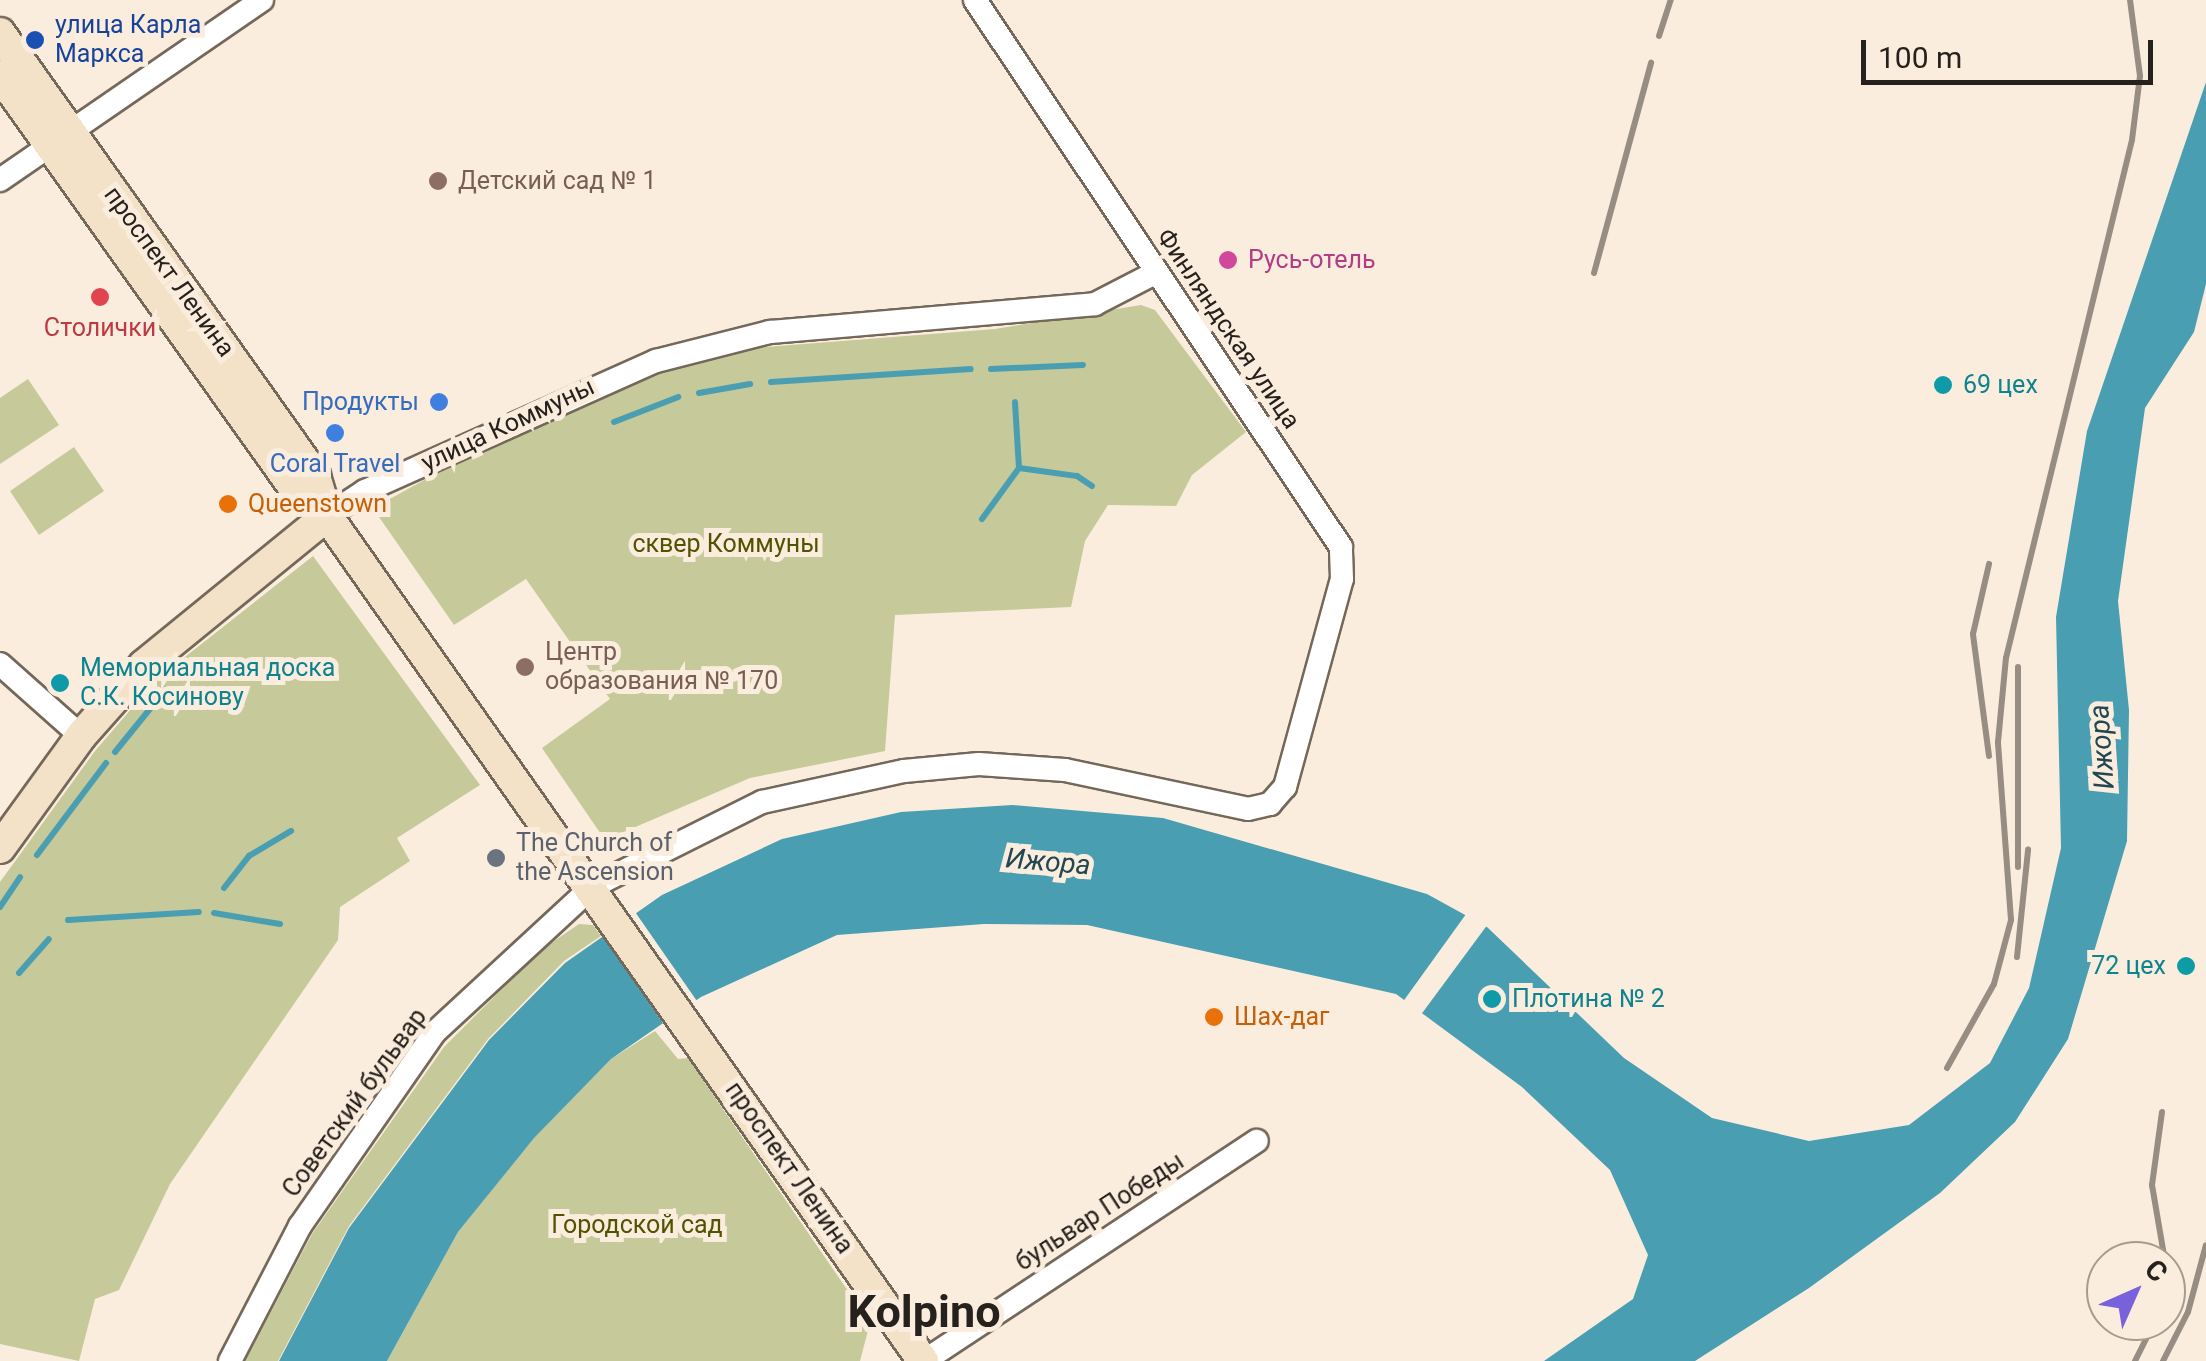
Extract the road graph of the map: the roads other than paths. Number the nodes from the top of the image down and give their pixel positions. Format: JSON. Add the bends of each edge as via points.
{"nodes":[{"id":1,"x":262,"y":0,"type":"edge"},
{"id":2,"x":975,"y":0,"type":"edge"},
{"id":3,"x":0,"y":33,"type":"edge"},
{"id":4,"x":0,"y":75,"type":"edge"},
{"id":5,"x":60,"y":140,"type":"junction"},
{"id":6,"x":0,"y":180,"type":"edge"},
{"id":7,"x":1155,"y":273,"type":"junction"},
{"id":8,"x":327,"y":516,"type":"junction"},
{"id":9,"x":0,"y":664,"type":"edge"},
{"id":10,"x":1306,"y":713,"type":"joint"},
{"id":11,"x":81,"y":736,"type":"junction"},
{"id":12,"x":0,"y":848,"type":"edge"},
{"id":13,"x":592,"y":887,"type":"junction"},
{"id":14,"x":1256,"y":1141,"type":"dead end"},
{"id":15,"x":230,"y":1361,"type":"edge"},
{"id":16,"x":924,"y":1361,"type":"edge"}],
"edges":[{"from":1,"to":5,"type":"street"},
{"from":2,"to":7,"type":"street","name":"Финляндская улица"},
{"from":3,"to":5,"type":"main road","name":"проспект Ленина"},
{"from":4,"to":5,"type":"main road","name":"проспект Ленина"},
{"from":5,"to":6,"type":"street"},
{"from":5,"to":8,"type":"main road","name":"проспект Ленина","via":[[314,476]]},
{"from":7,"to":8,"type":"street","name":"улица Коммуны","via":[[1094,304],[770,332],[656,362],[366,491]]},
{"from":7,"to":10,"type":"street","name":"Финляндская улица","via":[[1341,548],[1342,579]]},
{"from":8,"to":11,"type":"main road","name":"улица Коммуны","via":[[144,665]]},
{"from":8,"to":13,"type":"main road","name":"проспект Ленина"},
{"from":9,"to":11,"type":"street"},
{"from":10,"to":13,"type":"street","name":"Советский бульвар","via":[[1294,766],[1270,804],[1248,809],[1065,770],[979,764],[904,771],[762,802]]},
{"from":11,"to":12,"type":"main road","name":"улица Коммуны"},
{"from":13,"to":15,"type":"street","name":"Советский бульвар","via":[[435,1032],[300,1226]]},
{"from":13,"to":16,"type":"main road","name":"проспект Ленина"},
{"from":14,"to":16,"type":"street","name":"бульвар Победы"}]}
